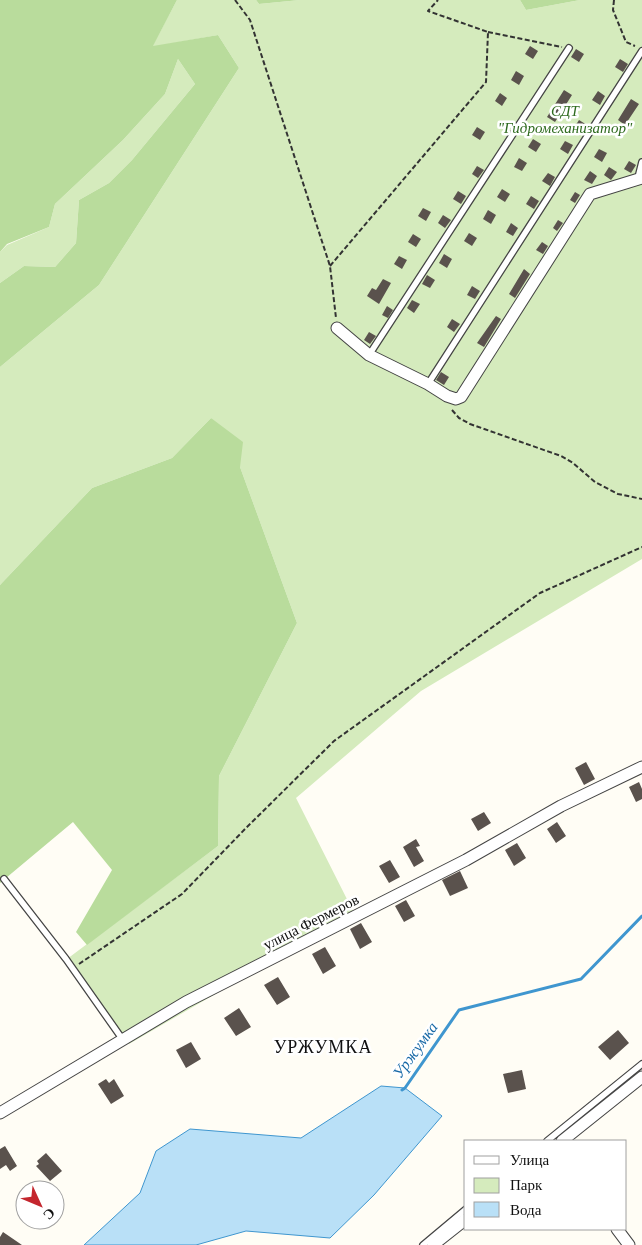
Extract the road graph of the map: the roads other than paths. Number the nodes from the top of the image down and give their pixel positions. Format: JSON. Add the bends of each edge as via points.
{"nodes":[{"id":1,"x":569,"y":48,"type":"road end"},
{"id":2,"x":642,"y":50,"type":"edge"},
{"id":3,"x":642,"y":162,"type":"edge"},
{"id":4,"x":640,"y":178,"type":"edge"},
{"id":5,"x":337,"y":328,"type":"road end"},
{"id":6,"x":369,"y":355,"type":"junction"},
{"id":7,"x":428,"y":384,"type":"junction"},
{"id":8,"x":642,"y":767,"type":"edge"},
{"id":9,"x":4,"y":879,"type":"dead end"},
{"id":10,"x":124,"y":1040,"type":"junction"},
{"id":11,"x":642,"y":1064,"type":"edge"},
{"id":12,"x":642,"y":1078,"type":"edge"},
{"id":13,"x":0,"y":1113,"type":"edge"},
{"id":14,"x":548,"y":1140,"type":"edge"},
{"id":15,"x":563,"y":1140,"type":"edge"},
{"id":16,"x":464,"y":1211,"type":"edge"},
{"id":17,"x":464,"y":1220,"type":"edge"},
{"id":18,"x":618,"y":1230,"type":"edge"},
{"id":19,"x":423,"y":1245,"type":"edge"},
{"id":20,"x":433,"y":1245,"type":"edge"},
{"id":21,"x":629,"y":1245,"type":"edge"}],
"edges":[{"from":1,"to":6,"type":"lane"},
{"from":2,"to":7,"type":"lane"},
{"from":3,"to":4,"type":"lane"},
{"from":4,"to":7,"type":"street","via":[[590,194],[461,397],[447,396]]},
{"from":5,"to":6,"type":"street"},
{"from":6,"to":7,"type":"street"},
{"from":8,"to":10,"type":"street","name":"улица Фермеров","via":[[186,1002]]},
{"from":9,"to":10,"type":"lane"},
{"from":10,"to":13,"type":"street","name":"улица Фермеров"},
{"from":11,"to":14,"type":"lane"},
{"from":12,"to":15,"type":"street"},
{"from":16,"to":19,"type":"lane"},
{"from":17,"to":20,"type":"street"},
{"from":18,"to":21,"type":"street"}]}
